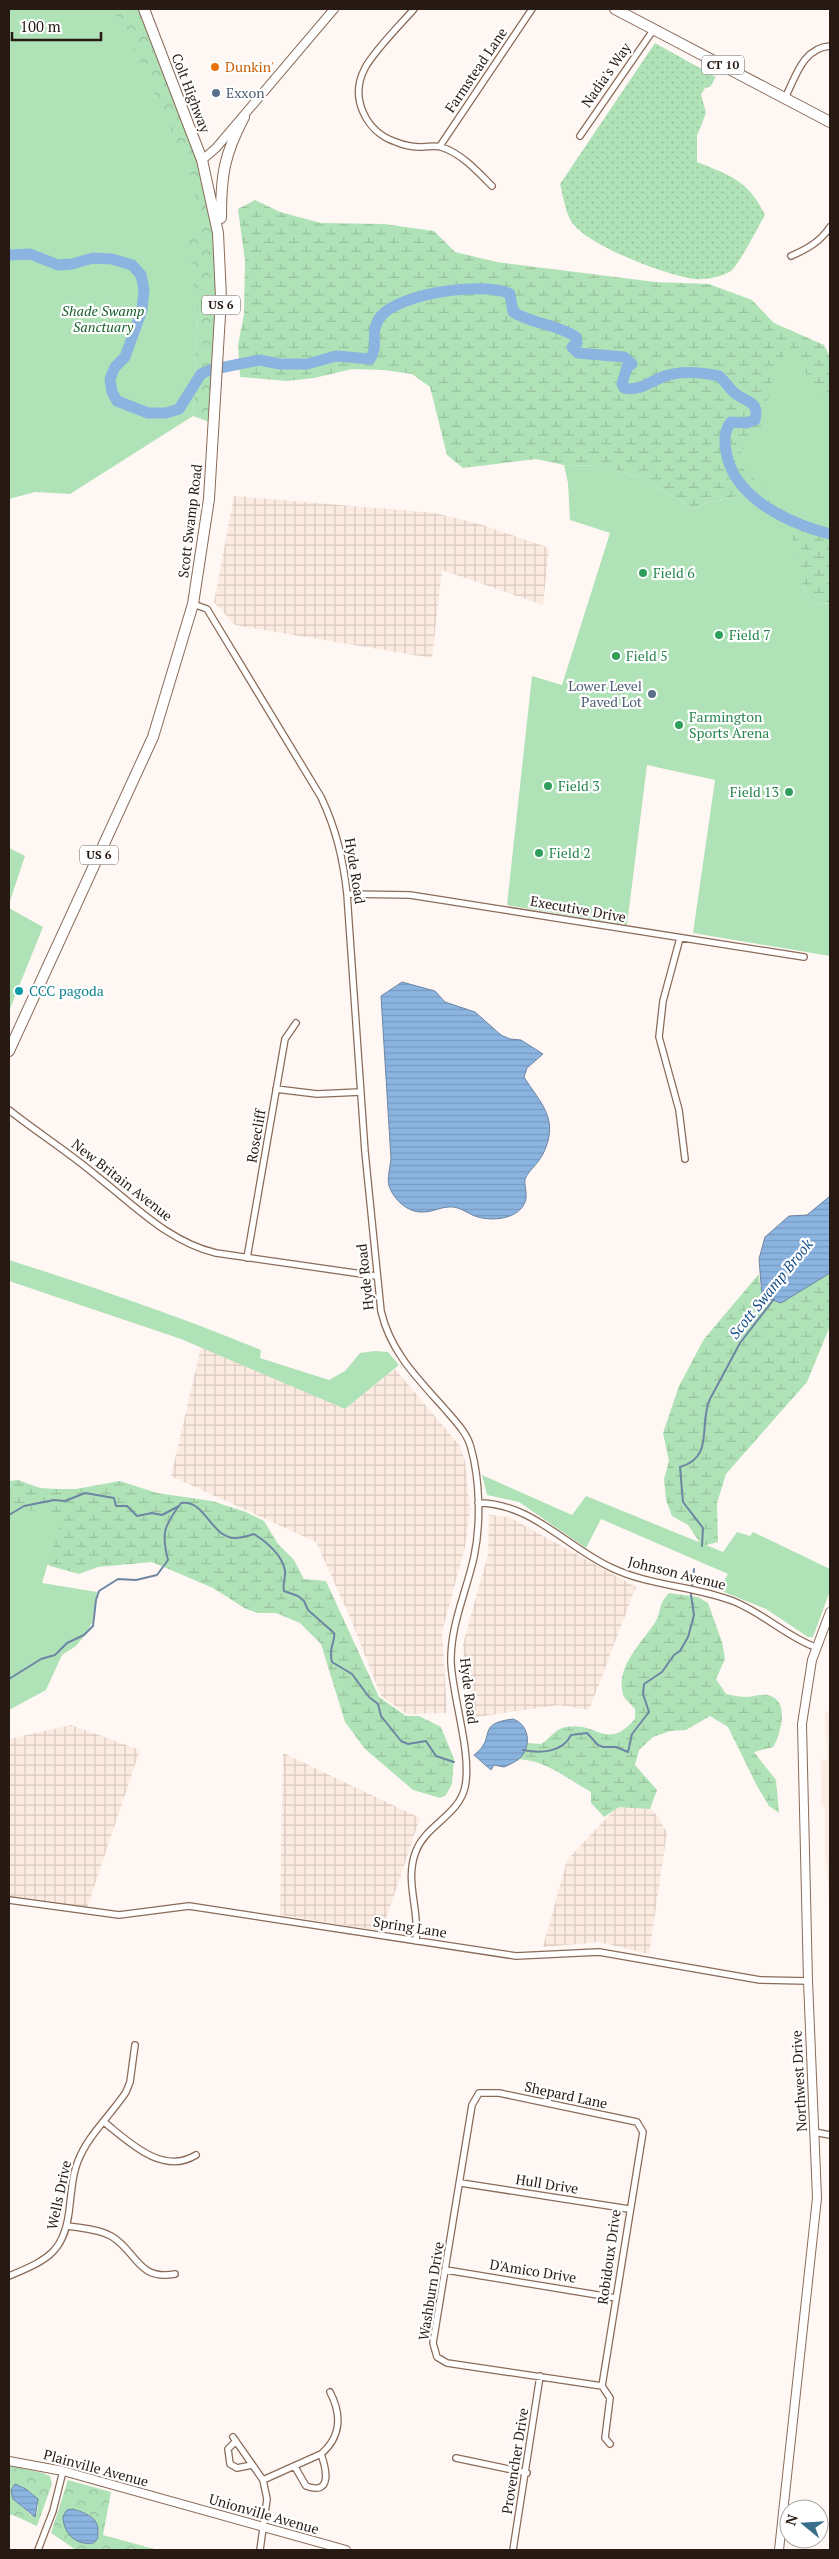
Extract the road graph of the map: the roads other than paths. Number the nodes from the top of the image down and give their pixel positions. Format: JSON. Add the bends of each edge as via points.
{"nodes":[{"id":1,"x":144,"y":9,"type":"edge"},
{"id":2,"x":334,"y":9,"type":"edge"},
{"id":3,"x":414,"y":9,"type":"edge"},
{"id":4,"x":532,"y":9,"type":"edge"},
{"id":5,"x":615,"y":9,"type":"edge"},
{"id":6,"x":654,"y":29,"type":"junction"},
{"id":7,"x":830,"y":46,"type":"edge"},
{"id":8,"x":785,"y":98,"type":"junction"},
{"id":9,"x":244,"y":117,"type":"junction"},
{"id":10,"x":830,"y":122,"type":"edge"},
{"id":11,"x":580,"y":136,"type":"dead end"},
{"id":12,"x":440,"y":146,"type":"junction"},
{"id":13,"x":202,"y":160,"type":"junction"},
{"id":14,"x":492,"y":186,"type":"dead end"},
{"id":15,"x":830,"y":227,"type":"edge"},
{"id":16,"x":220,"y":254,"type":"junction"},
{"id":17,"x":791,"y":256,"type":"dead end"},
{"id":18,"x":193,"y":604,"type":"junction"},
{"id":19,"x":347,"y":894,"type":"junction"},
{"id":20,"x":680,"y":938,"type":"junction"},
{"id":21,"x":804,"y":957,"type":"dead end"},
{"id":22,"x":296,"y":1023,"type":"dead end"},
{"id":23,"x":9,"y":1051,"type":"edge"},
{"id":24,"x":276,"y":1089,"type":"junction"},
{"id":25,"x":361,"y":1092,"type":"junction"},
{"id":26,"x":9,"y":1110,"type":"edge"},
{"id":27,"x":685,"y":1159,"type":"dead end"},
{"id":28,"x":247,"y":1258,"type":"junction"},
{"id":29,"x":376,"y":1276,"type":"junction"},
{"id":30,"x":478,"y":1502,"type":"junction"},
{"id":31,"x":830,"y":1612,"type":"edge"},
{"id":32,"x":816,"y":1647,"type":"junction"},
{"id":33,"x":9,"y":1900,"type":"edge"},
{"id":34,"x":416,"y":1940,"type":"junction"},
{"id":35,"x":808,"y":1981,"type":"junction"},
{"id":36,"x":135,"y":2045,"type":"dead end"},
{"id":37,"x":479,"y":2094,"type":"joint"},
{"id":38,"x":104,"y":2122,"type":"junction"},
{"id":39,"x":643,"y":2132,"type":"joint"},
{"id":40,"x":814,"y":2132,"type":"junction"},
{"id":41,"x":830,"y":2134,"type":"edge"},
{"id":42,"x":196,"y":2155,"type":"dead end"},
{"id":43,"x":461,"y":2183,"type":"junction"},
{"id":44,"x":629,"y":2209,"type":"junction"},
{"id":45,"x":68,"y":2226,"type":"junction"},
{"id":46,"x":446,"y":2270,"type":"junction"},
{"id":47,"x":175,"y":2274,"type":"dead end"},
{"id":48,"x":9,"y":2276,"type":"edge"},
{"id":49,"x":616,"y":2298,"type":"junction"},
{"id":50,"x":540,"y":2376,"type":"junction"},
{"id":51,"x":602,"y":2386,"type":"junction"},
{"id":52,"x":330,"y":2392,"type":"dead end"},
{"id":53,"x":610,"y":2444,"type":"dead end"},
{"id":54,"x":321,"y":2454,"type":"junction"},
{"id":55,"x":456,"y":2458,"type":"dead end"},
{"id":56,"x":9,"y":2460,"type":"edge"},
{"id":57,"x":252,"y":2465,"type":"junction"},
{"id":58,"x":295,"y":2467,"type":"junction"},
{"id":59,"x":63,"y":2471,"type":"junction"},
{"id":60,"x":527,"y":2472,"type":"junction"},
{"id":61,"x":263,"y":2480,"type":"junction"},
{"id":62,"x":176,"y":2502,"type":"joint"},
{"id":63,"x":263,"y":2527,"type":"junction"},
{"id":64,"x":38,"y":2550,"type":"edge"},
{"id":65,"x":260,"y":2550,"type":"edge"},
{"id":66,"x":346,"y":2550,"type":"edge"},
{"id":67,"x":513,"y":2550,"type":"edge"},
{"id":68,"x":779,"y":2550,"type":"edge"}],
"edges":[{"from":1,"to":13,"type":"highway","name":"Colt Highway","number":"US 6"},
{"from":2,"to":9,"type":"main road"},
{"from":3,"to":12,"type":"street","via":[[365,68],[359,87],[360,104],[364,119],[377,133],[396,143],[421,148]]},
{"from":4,"to":12,"type":"street","name":"Farmstead Lane"},
{"from":5,"to":6,"type":"highway","number":"CT 10"},
{"from":6,"to":8,"type":"highway","number":"CT 10"},
{"from":6,"to":11,"type":"street","name":"Nadia's Way"},
{"from":7,"to":8,"type":"street","via":[[817,48],[808,55]]},
{"from":8,"to":10,"type":"highway","number":"CT 10"},
{"from":9,"to":13,"type":"main road"},
{"from":9,"to":16,"type":"highway","via":[[227,151],[222,175]]},
{"from":12,"to":14,"type":"street","via":[[460,156]]},
{"from":13,"to":16,"type":"highway","name":"Scott Swamp Road","number":"US 6","via":[[213,202]]},
{"from":15,"to":17,"type":"street","via":[[824,237]]},
{"from":16,"to":18,"type":"highway","name":"Scott Swamp Road","number":"US 6","via":[[217,385],[209,499]]},
{"from":18,"to":19,"type":"street","name":"Hyde Road","via":[[207,609],[320,797],[340,845]]},
{"from":18,"to":23,"type":"highway","name":"Scott Swamp Road","number":"US 6","via":[[154,737]]},
{"from":19,"to":20,"type":"street","name":"Executive Drive","via":[[410,895]]},
{"from":19,"to":25,"type":"street","name":"Hyde Road"},
{"from":20,"to":21,"type":"street","name":"Executive Drive"},
{"from":20,"to":27,"type":"street","via":[[663,1001],[659,1037],[679,1110],[680,1139]]},
{"from":22,"to":24,"type":"street","name":"Rosecliff","via":[[285,1039]]},
{"from":24,"to":25,"type":"street","via":[[317,1094]]},
{"from":24,"to":28,"type":"street","name":"Rosecliff"},
{"from":25,"to":29,"type":"street","name":"Hyde Road"},
{"from":26,"to":28,"type":"street","name":"New Britain Avenue","via":[[98,1176],[151,1221],[201,1249]]},
{"from":28,"to":29,"type":"street","name":"New Britain Avenue"},
{"from":29,"to":30,"type":"street","name":"Hyde Road","via":[[381,1311],[392,1343],[469,1441]]},
{"from":30,"to":32,"type":"street","name":"Johnson Avenue","via":[[502,1504],[520,1510],[620,1572],[744,1606]]},
{"from":30,"to":34,"type":"street","name":"Hyde Road","via":[[476,1548],[456,1621],[451,1654],[466,1779],[459,1802],[428,1831],[413,1857],[410,1876],[417,1916]]},
{"from":31,"to":32,"type":"main road","name":"Northwest Drive"},
{"from":32,"to":35,"type":"main road","name":"Northwest Drive","via":[[804,1704],[801,1750]]},
{"from":33,"to":34,"type":"street","name":"Spring Lane","via":[[119,1915],[189,1906]]},
{"from":34,"to":35,"type":"street","name":"Spring Lane","via":[[516,1956],[599,1952],[752,1978]]},
{"from":35,"to":40,"type":"main road","name":"Northwest Drive"},
{"from":36,"to":38,"type":"street","name":"Wells Drive","via":[[130,2082]]},
{"from":37,"to":39,"type":"street","name":"Shepard Lane","via":[[499,2093],[637,2122]]},
{"from":37,"to":43,"type":"street","name":"Washburn Drive","via":[[472,2104]]},
{"from":38,"to":42,"type":"street","via":[[152,2157],[183,2161]]},
{"from":38,"to":45,"type":"street","name":"Wells Drive","via":[[88,2143],[75,2170]]},
{"from":39,"to":44,"type":"street","name":"Robidoux Drive"},
{"from":40,"to":41,"type":"street"},
{"from":40,"to":68,"type":"main road","name":"Northwest Drive","via":[[816,2225]]},
{"from":43,"to":44,"type":"street","name":"Hull Drive"},
{"from":43,"to":46,"type":"street","name":"Washburn Drive"},
{"from":44,"to":49,"type":"street","name":"Robidoux Drive"},
{"from":45,"to":47,"type":"street","via":[[110,2236],[153,2275]]},
{"from":45,"to":48,"type":"street","name":"Wells Drive","via":[[47,2258]]},
{"from":46,"to":49,"type":"street","name":"D'Amico Drive"},
{"from":46,"to":50,"type":"street","name":"Washburn Drive","via":[[433,2343],[437,2357],[447,2362]]},
{"from":49,"to":51,"type":"street","name":"Robidoux Drive"},
{"from":50,"to":51,"type":"street","name":"Washburn Drive"},
{"from":50,"to":60,"type":"street","name":"Provencher Drive"},
{"from":51,"to":53,"type":"street","via":[[610,2398],[604,2438]]},
{"from":52,"to":54,"type":"street","via":[[339,2416],[338,2431],[333,2442]]},
{"from":54,"to":58,"type":"street"},
{"from":54,"to":58,"type":"street","via":[[327,2472],[322,2486],[306,2486]]},
{"from":55,"to":60,"type":"street"},
{"from":56,"to":59,"type":"main road","name":"Plainville Avenue"},
{"from":57,"to":57,"type":"street","via":[[235,2439],[228,2449],[230,2464],[237,2468]]},
{"from":57,"to":61,"type":"street"},
{"from":58,"to":61,"type":"street"},
{"from":59,"to":62,"type":"main road","name":"Plainville Avenue"},
{"from":59,"to":64,"type":"street","via":[[53,2511]]},
{"from":60,"to":67,"type":"street","name":"Provencher Drive"},
{"from":61,"to":63,"type":"street","via":[[267,2499]]},
{"from":62,"to":63,"type":"main road","name":"Unionville Avenue"},
{"from":63,"to":65,"type":"street"},
{"from":63,"to":66,"type":"main road","name":"Unionville Avenue"}]}
